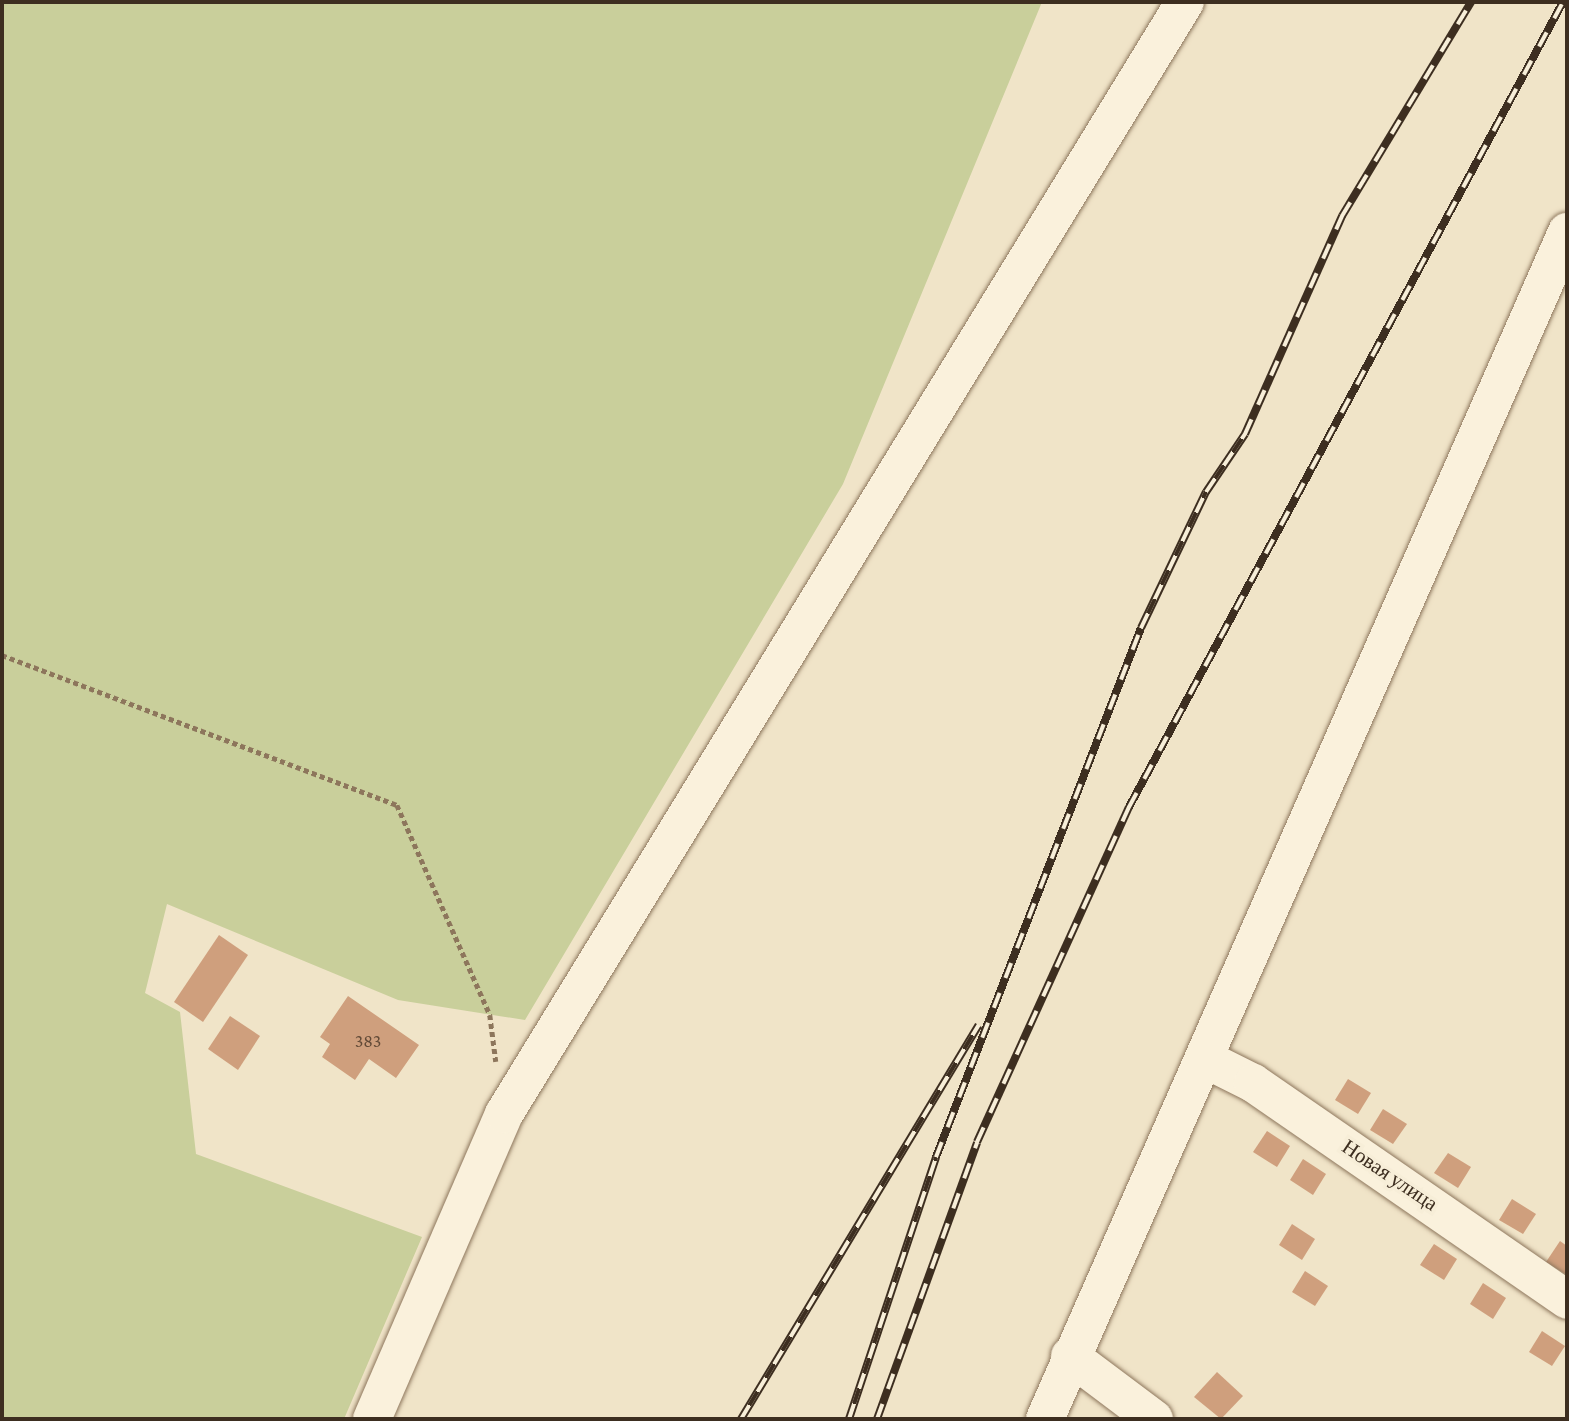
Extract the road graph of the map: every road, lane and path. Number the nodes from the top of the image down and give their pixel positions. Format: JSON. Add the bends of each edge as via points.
{"nodes":[{"id":1,"x":1185,"y":2,"type":"edge"},
{"id":2,"x":1567,"y":232,"type":"edge"},
{"id":3,"x":2,"y":655,"type":"edge"},
{"id":4,"x":1207,"y":1060,"type":"junction"},
{"id":5,"x":503,"y":1114,"type":"junction"},
{"id":6,"x":1567,"y":1300,"type":"edge"},
{"id":7,"x":1070,"y":1356,"type":"junction"},
{"id":8,"x":372,"y":1419,"type":"edge"},
{"id":9,"x":1045,"y":1419,"type":"edge"},
{"id":10,"x":1154,"y":1419,"type":"edge"}],
"edges":[{"from":1,"to":5,"type":"street"},
{"from":2,"to":4,"type":"street"},
{"from":3,"to":5,"type":"path","via":[[397,805],[490,1014]]},
{"from":4,"to":6,"type":"street","name":"Новая улица","via":[[1253,1083]]},
{"from":4,"to":7,"type":"street"},
{"from":5,"to":8,"type":"street"},
{"from":7,"to":9,"type":"street"},
{"from":7,"to":10,"type":"street"}]}
